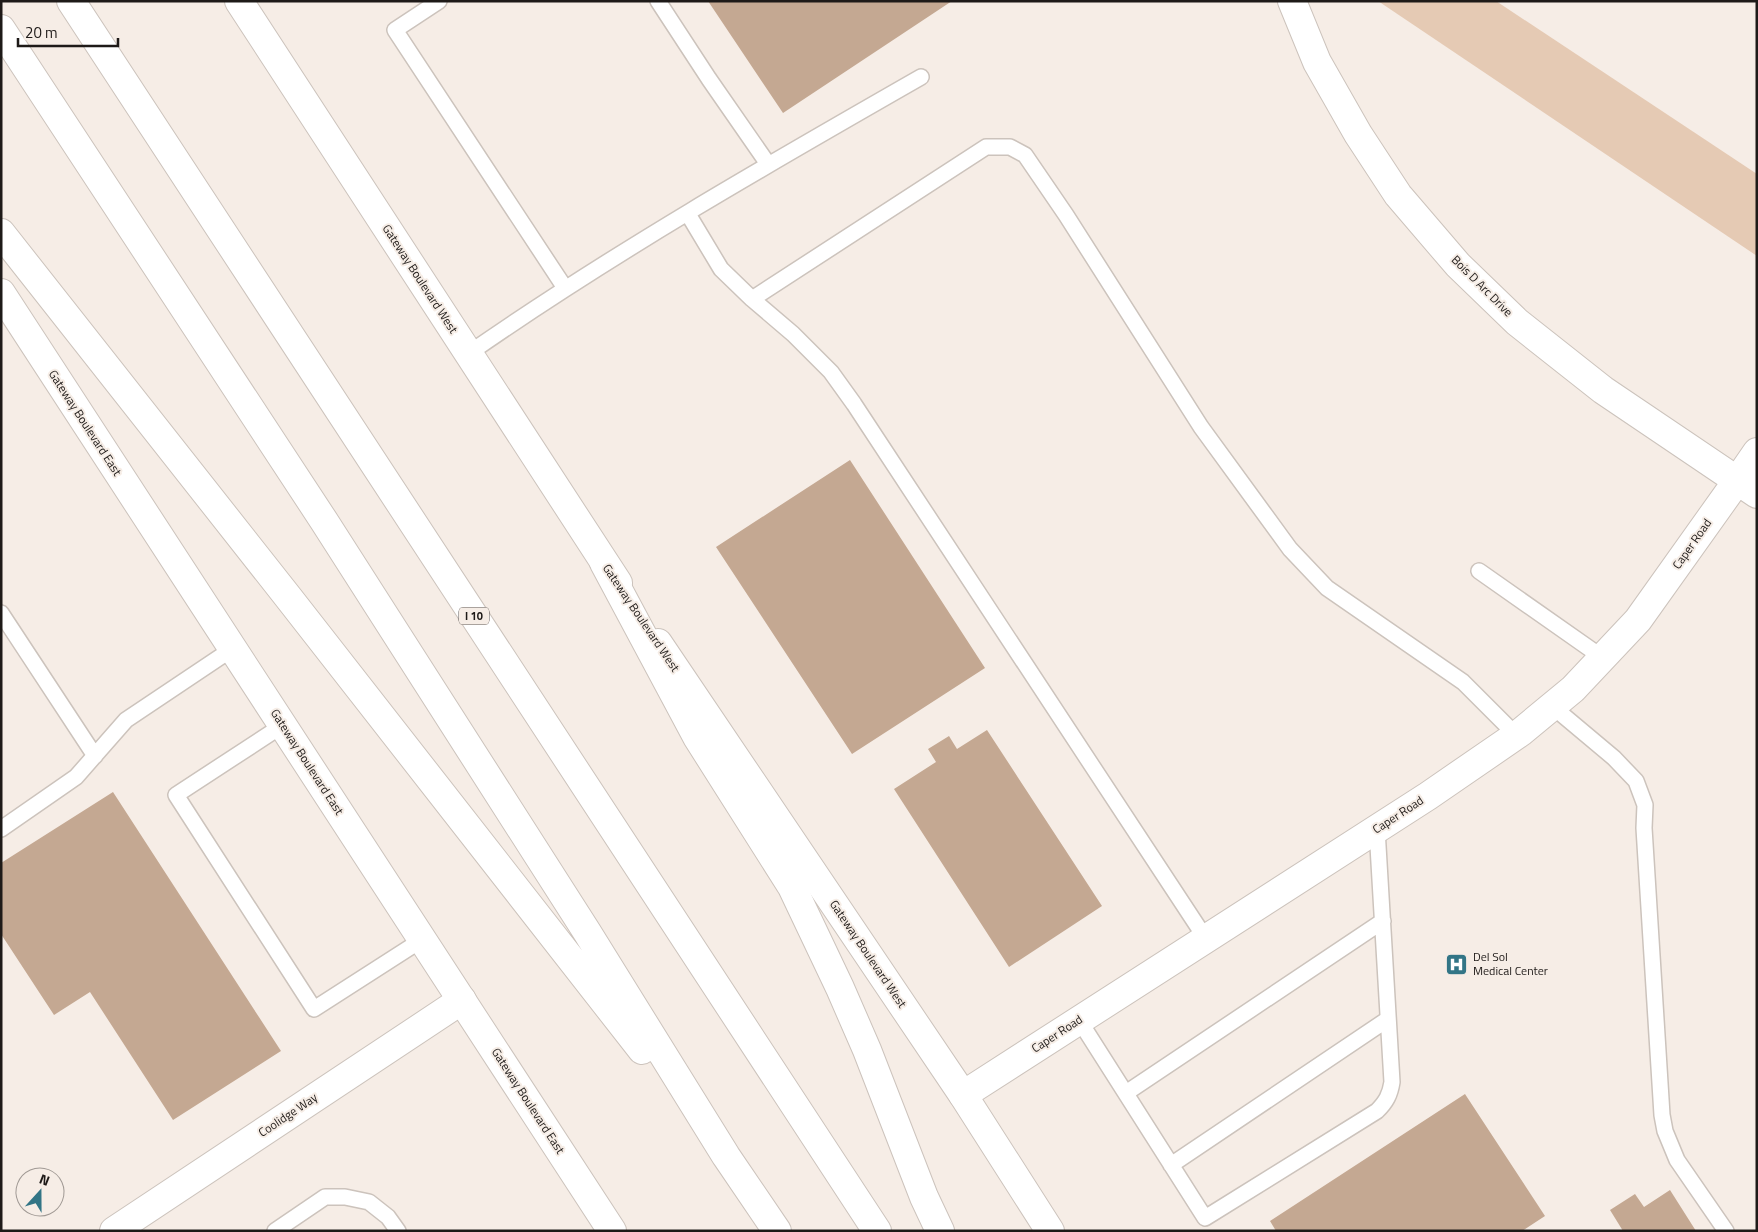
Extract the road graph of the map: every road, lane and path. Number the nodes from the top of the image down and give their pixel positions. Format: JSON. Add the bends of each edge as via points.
{"nodes":[{"id":1,"x":72,"y":1,"type":"edge"},
{"id":2,"x":239,"y":1,"type":"edge"},
{"id":3,"x":439,"y":1,"type":"edge"},
{"id":4,"x":658,"y":1,"type":"edge"},
{"id":5,"x":1292,"y":1,"type":"edge"},
{"id":6,"x":1,"y":29,"type":"edge"},
{"id":7,"x":921,"y":77,"type":"dead end"},
{"id":8,"x":768,"y":164,"type":"junction"},
{"id":9,"x":688,"y":214,"type":"junction"},
{"id":10,"x":1,"y":233,"type":"edge"},
{"id":11,"x":565,"y":288,"type":"junction"},
{"id":12,"x":1,"y":293,"type":"edge"},
{"id":13,"x":752,"y":299,"type":"junction"},
{"id":14,"x":468,"y":354,"type":"junction"},
{"id":15,"x":1757,"y":452,"type":"edge"},
{"id":16,"x":1747,"y":488,"type":"edge"},
{"id":17,"x":604,"y":563,"type":"junction"},
{"id":18,"x":1479,"y":571,"type":"dead end"},
{"id":19,"x":1,"y":613,"type":"edge"},
{"id":20,"x":232,"y":649,"type":"junction"},
{"id":21,"x":1603,"y":658,"type":"junction"},
{"id":22,"x":1552,"y":706,"type":"junction"},
{"id":23,"x":282,"y":725,"type":"junction"},
{"id":24,"x":1516,"y":735,"type":"junction"},
{"id":25,"x":94,"y":756,"type":"junction"},
{"id":26,"x":1,"y":829,"type":"edge"},
{"id":27,"x":1377,"y":829,"type":"junction"},
{"id":28,"x":1383,"y":922,"type":"junction"},
{"id":29,"x":423,"y":939,"type":"junction"},
{"id":30,"x":1206,"y":939,"type":"junction"},
{"id":31,"x":462,"y":1000,"type":"junction"},
{"id":32,"x":1388,"y":1019,"type":"junction"},
{"id":33,"x":1079,"y":1020,"type":"junction"},
{"id":34,"x":1126,"y":1093,"type":"junction"},
{"id":35,"x":963,"y":1095,"type":"junction"},
{"id":36,"x":726,"y":1156,"type":"junction"},
{"id":37,"x":1171,"y":1165,"type":"junction"},
{"id":38,"x":1209,"y":1225,"type":"edge"},
{"id":39,"x":128,"y":1227,"type":"edge"},
{"id":40,"x":275,"y":1231,"type":"edge"},
{"id":41,"x":398,"y":1231,"type":"edge"},
{"id":42,"x":612,"y":1231,"type":"edge"},
{"id":43,"x":777,"y":1231,"type":"edge"},
{"id":44,"x":877,"y":1231,"type":"edge"},
{"id":45,"x":940,"y":1231,"type":"edge"},
{"id":46,"x":1050,"y":1231,"type":"edge"},
{"id":47,"x":1726,"y":1231,"type":"edge"}],
"edges":[{"from":1,"to":44,"type":"main road","number":"I 10"},
{"from":2,"to":14,"type":"main road","name":"Gateway Boulevard West"},
{"from":3,"to":11,"type":"lane","via":[[395,30]]},
{"from":4,"to":8,"type":"lane"},
{"from":5,"to":16,"type":"main road","name":"Bois D Arc Drive","via":[[1317,62],[1358,134],[1398,195],[1458,264],[1518,322],[1603,390]]},
{"from":6,"to":36,"type":"main road","via":[[324,521]]},
{"from":7,"to":8,"type":"lane"},
{"from":8,"to":9,"type":"lane"},
{"from":9,"to":11,"type":"lane"},
{"from":9,"to":13,"type":"lane","via":[[721,269]]},
{"from":10,"to":36,"type":"main road"},
{"from":11,"to":14,"type":"lane"},
{"from":12,"to":20,"type":"main road","name":"Gateway Boulevard East"},
{"from":13,"to":24,"type":"lane","via":[[986,147],[1010,147],[1025,155],[1201,427],[1290,549],[1327,588],[1462,682]]},
{"from":13,"to":30,"type":"lane","via":[[831,372],[854,404]]},
{"from":14,"to":17,"type":"main road","name":"Gateway Boulevard West"},
{"from":15,"to":16,"type":"main road","name":"Caper Road"},
{"from":16,"to":21,"type":"main road","name":"Caper Road"},
{"from":17,"to":35,"type":"main road","name":"Gateway Boulevard West"},
{"from":17,"to":45,"type":"main road","via":[[697,736],[792,886],[856,1023]]},
{"from":18,"to":21,"type":"lane"},
{"from":19,"to":25,"type":"lane"},
{"from":20,"to":23,"type":"main road","name":"Gateway Boulevard East"},
{"from":20,"to":25,"type":"lane","via":[[126,720]]},
{"from":21,"to":22,"type":"main road","name":"Caper Road"},
{"from":22,"to":24,"type":"main road","name":"Caper Road"},
{"from":22,"to":47,"type":"lane","via":[[1614,758],[1636,781],[1645,805],[1665,1131],[1677,1160]]},
{"from":23,"to":29,"type":"main road","name":"Gateway Boulevard East"},
{"from":23,"to":29,"type":"lane","via":[[176,795],[314,1009]]},
{"from":24,"to":27,"type":"main road","name":"Caper Road"},
{"from":25,"to":26,"type":"lane","via":[[76,777]]},
{"from":27,"to":28,"type":"lane"},
{"from":27,"to":30,"type":"main road","name":"Caper Road"},
{"from":28,"to":32,"type":"lane"},
{"from":28,"to":34,"type":"lane"},
{"from":29,"to":31,"type":"main road","name":"Gateway Boulevard East"},
{"from":30,"to":33,"type":"main road","name":"Caper Road"},
{"from":31,"to":39,"type":"main road","name":"Coolidge Way"},
{"from":31,"to":42,"type":"main road","name":"Gateway Boulevard East"},
{"from":32,"to":37,"type":"lane"},
{"from":32,"to":38,"type":"lane","via":[[1392,1082],[1386,1101],[1377,1111]]},
{"from":33,"to":34,"type":"lane"},
{"from":33,"to":35,"type":"main road","name":"Caper Road"},
{"from":34,"to":37,"type":"lane"},
{"from":35,"to":46,"type":"main road","name":"Gateway Boulevard West"},
{"from":36,"to":43,"type":"main road"},
{"from":37,"to":38,"type":"lane"},
{"from":40,"to":41,"type":"lane","via":[[325,1197],[345,1196],[369,1202],[388,1217]]}]}
